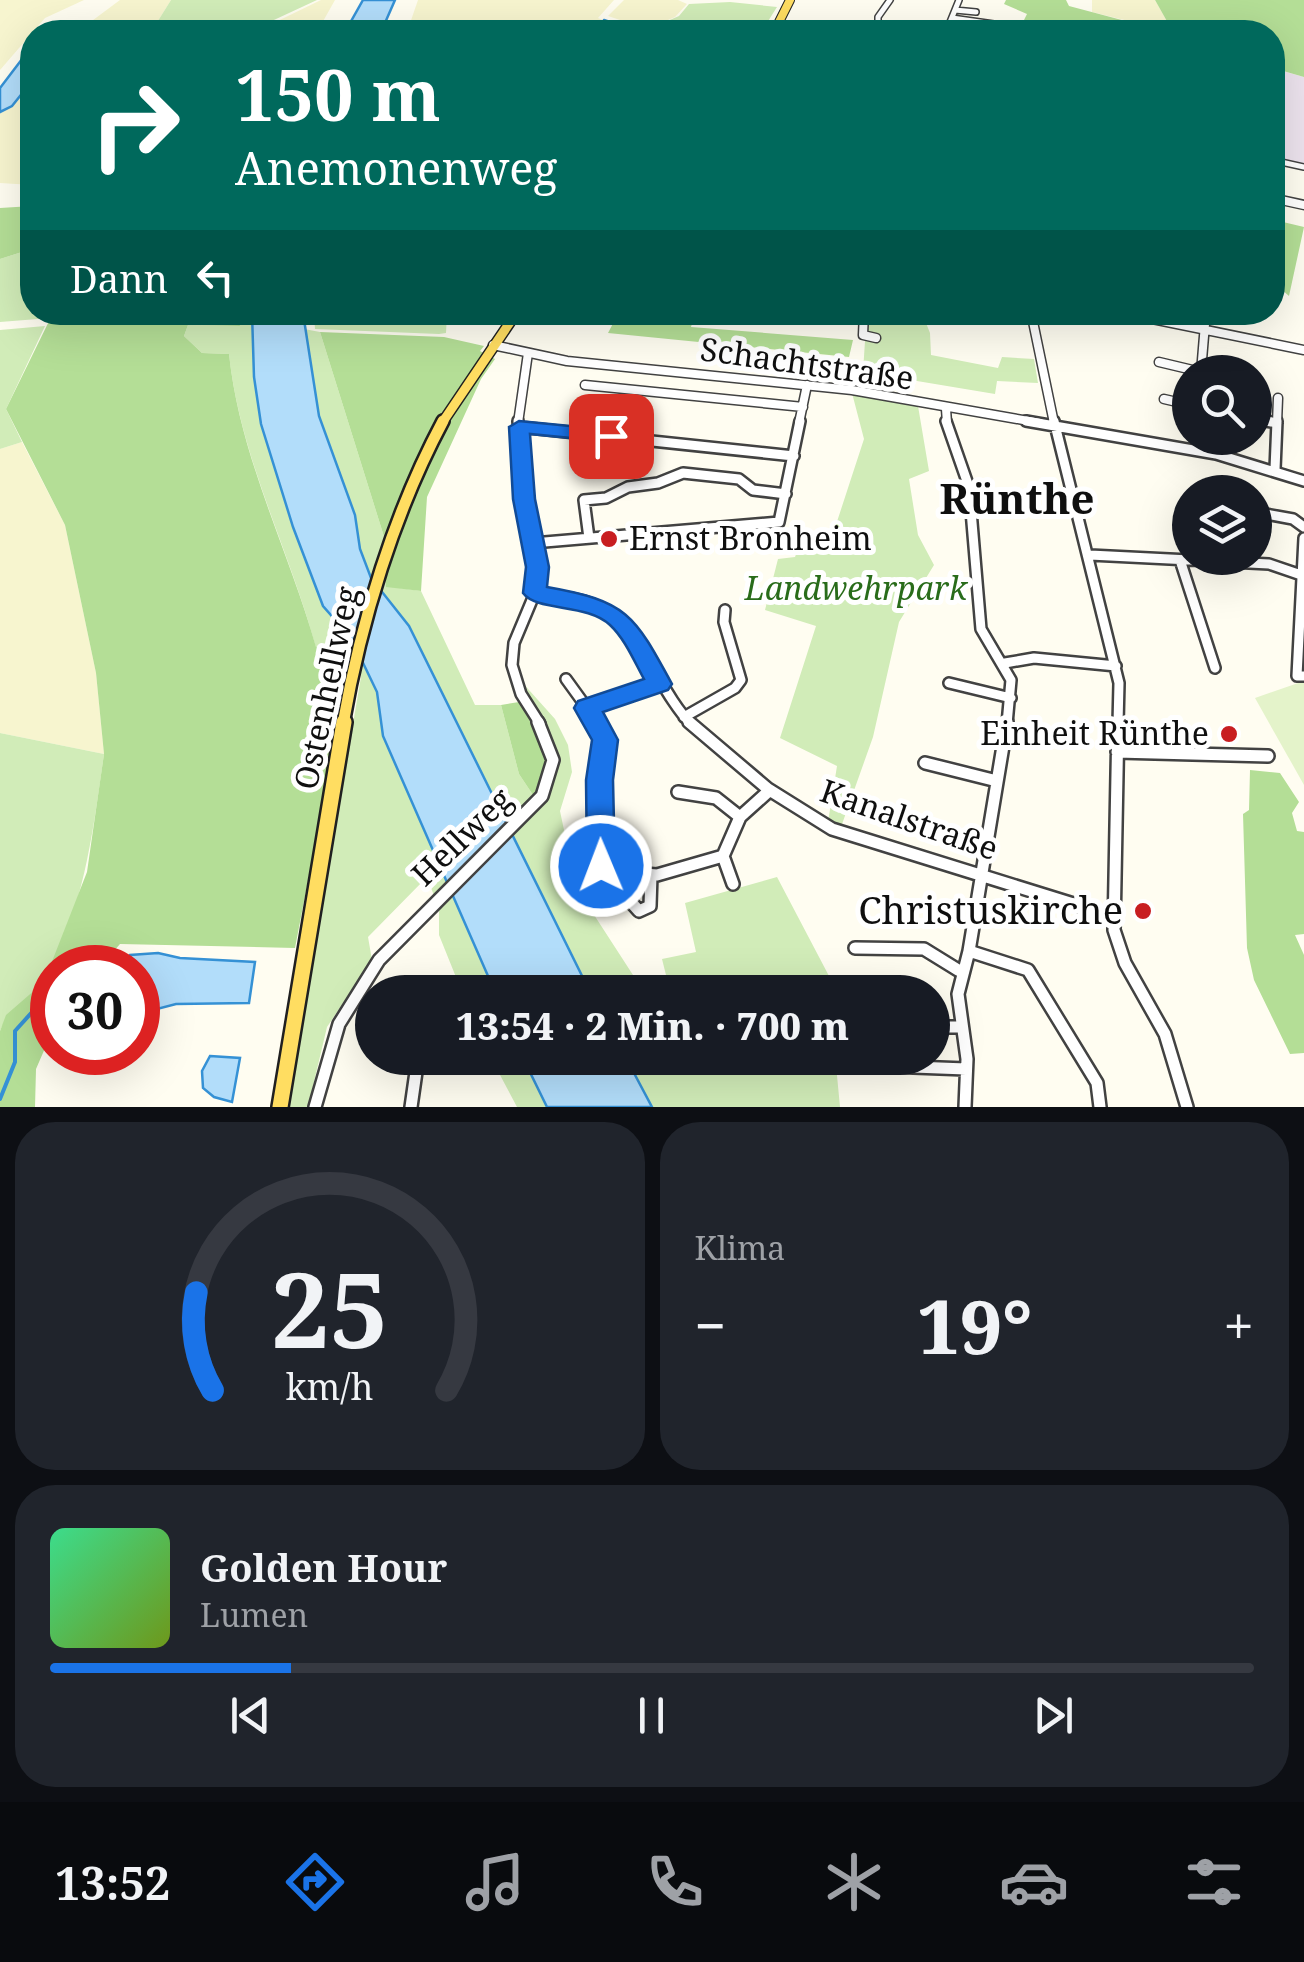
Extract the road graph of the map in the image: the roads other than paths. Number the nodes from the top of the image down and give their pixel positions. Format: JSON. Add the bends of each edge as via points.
{"nodes":[{"id":1,"x":959,"y":0,"type":"edge"},
{"id":2,"x":956,"y":10,"type":"junction"},
{"id":3,"x":976,"y":12,"type":"dead end"},
{"id":4,"x":952,"y":18,"type":"joint"},
{"id":5,"x":966,"y":20,"type":"edge"},
{"id":6,"x":507,"y":325,"type":"edge"},
{"id":7,"x":863,"y":325,"type":"edge"},
{"id":8,"x":1034,"y":325,"type":"edge"},
{"id":9,"x":1180,"y":325,"type":"edge"},
{"id":10,"x":1205,"y":325,"type":"edge"},
{"id":11,"x":1204,"y":330,"type":"junction"},
{"id":12,"x":876,"y":338,"type":"dead end"},
{"id":13,"x":492,"y":345,"type":"junction"},
{"id":14,"x":1304,"y":350,"type":"edge"},
{"id":15,"x":528,"y":353,"type":"junction"},
{"id":16,"x":1203,"y":355,"type":"edge"},
{"id":17,"x":1158,"y":362,"type":"dead end"},
{"id":18,"x":1172,"y":365,"type":"edge"},
{"id":19,"x":640,"y":368,"type":"junction"},
{"id":20,"x":585,"y":385,"type":"dead end"},
{"id":21,"x":806,"y":385,"type":"junction"},
{"id":22,"x":634,"y":390,"type":"junction"},
{"id":23,"x":702,"y":397,"type":"junction"},
{"id":24,"x":1278,"y":398,"type":"dead end"},
{"id":25,"x":1164,"y":400,"type":"dead end"},
{"id":26,"x":1172,"y":402,"type":"edge"},
{"id":27,"x":764,"y":403,"type":"junction"},
{"id":28,"x":803,"y":407,"type":"junction"},
{"id":29,"x":699,"y":408,"type":"dead end"},
{"id":30,"x":946,"y":409,"type":"junction"},
{"id":31,"x":761,"y":416,"type":"dead end"},
{"id":32,"x":1272,"y":422,"type":"edge"},
{"id":33,"x":1277,"y":423,"type":"junction"},
{"id":34,"x":1054,"y":426,"type":"junction"},
{"id":35,"x":519,"y":427,"type":"junction"},
{"id":36,"x":794,"y":456,"type":"junction"},
{"id":37,"x":1275,"y":469,"type":"junction"},
{"id":38,"x":1304,"y":481,"type":"edge"},
{"id":39,"x":786,"y":494,"type":"junction"},
{"id":40,"x":1272,"y":515,"type":"edge"},
{"id":41,"x":1304,"y":527,"type":"edge"},
{"id":42,"x":589,"y":538,"type":"junction"},
{"id":43,"x":1304,"y":538,"type":"edge"},
{"id":44,"x":533,"y":543,"type":"junction"},
{"id":45,"x":1090,"y":556,"type":"junction"},
{"id":46,"x":1172,"y":560,"type":"edge"},
{"id":47,"x":1272,"y":565,"type":"edge"},
{"id":48,"x":1185,"y":575,"type":"edge"},
{"id":49,"x":1303,"y":575,"type":"edge"},
{"id":50,"x":534,"y":593,"type":"junction"},
{"id":51,"x":725,"y":610,"type":"dead end"},
{"id":52,"x":1005,"y":663,"type":"junction"},
{"id":53,"x":1116,"y":666,"type":"junction"},
{"id":54,"x":1215,"y":668,"type":"dead end"},
{"id":55,"x":1304,"y":676,"type":"edge"},
{"id":56,"x":566,"y":679,"type":"dead end"},
{"id":57,"x":950,"y":683,"type":"dead end"},
{"id":58,"x":659,"y":684,"type":"junction"},
{"id":59,"x":1012,"y":698,"type":"junction"},
{"id":60,"x":587,"y":708,"type":"junction"},
{"id":61,"x":684,"y":717,"type":"junction"},
{"id":62,"x":1117,"y":752,"type":"junction"},
{"id":63,"x":1268,"y":756,"type":"dead end"},
{"id":64,"x":925,"y":763,"type":"dead end"},
{"id":65,"x":997,"y":781,"type":"junction"},
{"id":66,"x":769,"y":791,"type":"junction"},
{"id":67,"x":678,"y":792,"type":"dead end"},
{"id":68,"x":740,"y":817,"type":"junction"},
{"id":69,"x":722,"y":856,"type":"junction"},
{"id":70,"x":980,"y":874,"type":"junction"},
{"id":71,"x":631,"y":875,"type":"junction"},
{"id":72,"x":651,"y":875,"type":"junction"},
{"id":73,"x":734,"y":884,"type":"dead end"},
{"id":74,"x":432,"y":905,"type":"joint"},
{"id":75,"x":1112,"y":916,"type":"junction"},
{"id":76,"x":855,"y":948,"type":"dead end"},
{"id":77,"x":969,"y":951,"type":"junction"},
{"id":78,"x":958,"y":970,"type":"junction"},
{"id":79,"x":950,"y":1027,"type":"edge"},
{"id":80,"x":962,"y":1027,"type":"junction"},
{"id":81,"x":950,"y":1068,"type":"edge"},
{"id":82,"x":966,"y":1069,"type":"junction"},
{"id":83,"x":416,"y":1075,"type":"edge"},
{"id":84,"x":280,"y":1107,"type":"edge"},
{"id":85,"x":315,"y":1107,"type":"edge"},
{"id":86,"x":411,"y":1107,"type":"edge"},
{"id":87,"x":965,"y":1107,"type":"edge"},
{"id":88,"x":1100,"y":1107,"type":"edge"},
{"id":89,"x":1187,"y":1107,"type":"edge"}],
"edges":[{"from":1,"to":2,"type":"street"},
{"from":2,"to":3,"type":"street"},
{"from":2,"to":4,"type":"street"},
{"from":4,"to":5,"type":"street"},
{"from":6,"to":13,"type":"main road","name":"Ostenhellweg"},
{"from":7,"to":12,"type":"street","via":[[863,336]]},
{"from":8,"to":34,"type":"street"},
{"from":9,"to":11,"type":"street"},
{"from":10,"to":11,"type":"street"},
{"from":11,"to":14,"type":"street"},
{"from":11,"to":16,"type":"street"},
{"from":13,"to":15,"type":"street","name":"Schachtstraße"},
{"from":13,"to":84,"type":"main road","name":"Ostenhellweg","via":[[418,468],[380,578],[357,663]]},
{"from":15,"to":19,"type":"street","name":"Schachtstraße"},
{"from":15,"to":35,"type":"street","name":"Hellweg"},
{"from":17,"to":18,"type":"street"},
{"from":19,"to":21,"type":"street","name":"Schachtstraße"},
{"from":19,"to":22,"type":"street"},
{"from":20,"to":22,"type":"street"},
{"from":21,"to":28,"type":"street"},
{"from":21,"to":30,"type":"street","name":"Schachtstraße"},
{"from":22,"to":23,"type":"street"},
{"from":23,"to":27,"type":"street"},
{"from":23,"to":29,"type":"street"},
{"from":24,"to":33,"type":"street"},
{"from":25,"to":26,"type":"street"},
{"from":27,"to":28,"type":"street"},
{"from":27,"to":31,"type":"street"},
{"from":28,"to":36,"type":"street"},
{"from":30,"to":34,"type":"street","name":"Schachtstraße"},
{"from":30,"to":52,"type":"street","via":[[947,435],[963,464],[975,513],[982,632]]},
{"from":32,"to":33,"type":"street"},
{"from":33,"to":37,"type":"street"},
{"from":34,"to":37,"type":"street","name":"Schachtstraße"},
{"from":34,"to":45,"type":"street"},
{"from":35,"to":36,"type":"street"},
{"from":35,"to":44,"type":"street","name":"Hellweg"},
{"from":36,"to":39,"type":"street"},
{"from":37,"to":38,"type":"street","name":"Schachtstraße"},
{"from":39,"to":42,"type":"street","via":[[779,522]]},
{"from":39,"to":42,"type":"street","via":[[753,490],[739,479],[678,474],[584,500]]},
{"from":40,"to":41,"type":"street"},
{"from":42,"to":44,"type":"street"},
{"from":43,"to":49,"type":"street"},
{"from":44,"to":50,"type":"street","name":"Hellweg"},
{"from":45,"to":46,"type":"street"},
{"from":45,"to":53,"type":"street"},
{"from":47,"to":49,"type":"street"},
{"from":48,"to":54,"type":"street"},
{"from":49,"to":55,"type":"street","via":[[1297,676]]},
{"from":50,"to":58,"type":"street","name":"Kanalstraße","via":[[590,603],[618,618]]},
{"from":50,"to":74,"type":"street","name":"Hellweg","via":[[511,662],[519,692],[548,737],[554,760],[547,788]]},
{"from":51,"to":61,"type":"street","via":[[739,684]]},
{"from":52,"to":53,"type":"street","via":[[1034,658]]},
{"from":52,"to":59,"type":"street"},
{"from":53,"to":62,"type":"street"},
{"from":56,"to":60,"type":"street"},
{"from":57,"to":59,"type":"street"},
{"from":58,"to":60,"type":"street"},
{"from":58,"to":61,"type":"street","name":"Kanalstraße"},
{"from":59,"to":65,"type":"street"},
{"from":60,"to":71,"type":"street","via":[[605,740],[601,866]]},
{"from":61,"to":66,"type":"street","name":"Kanalstraße"},
{"from":62,"to":63,"type":"street"},
{"from":62,"to":75,"type":"street"},
{"from":64,"to":65,"type":"street"},
{"from":65,"to":70,"type":"street"},
{"from":66,"to":68,"type":"street"},
{"from":66,"to":70,"type":"street","name":"Kanalstraße","via":[[823,826]]},
{"from":67,"to":68,"type":"street","via":[[716,798]]},
{"from":68,"to":69,"type":"street"},
{"from":69,"to":72,"type":"street"},
{"from":69,"to":73,"type":"street"},
{"from":70,"to":75,"type":"street","name":"Kanalstraße"},
{"from":70,"to":77,"type":"street"},
{"from":71,"to":72,"type":"street"},
{"from":71,"to":72,"type":"street","via":[[630,901],[639,911],[650,906]]},
{"from":74,"to":85,"type":"street","name":"Hellweg","via":[[350,997],[327,1048]]},
{"from":75,"to":89,"type":"street","via":[[1120,952],[1165,1034]]},
{"from":76,"to":78,"type":"street","via":[[924,949]]},
{"from":77,"to":78,"type":"street"},
{"from":77,"to":88,"type":"street","via":[[1028,970],[1097,1083]]},
{"from":78,"to":80,"type":"street"},
{"from":79,"to":80,"type":"street"},
{"from":80,"to":82,"type":"street"},
{"from":81,"to":82,"type":"street"},
{"from":82,"to":87,"type":"street"},
{"from":83,"to":86,"type":"street"}]}
